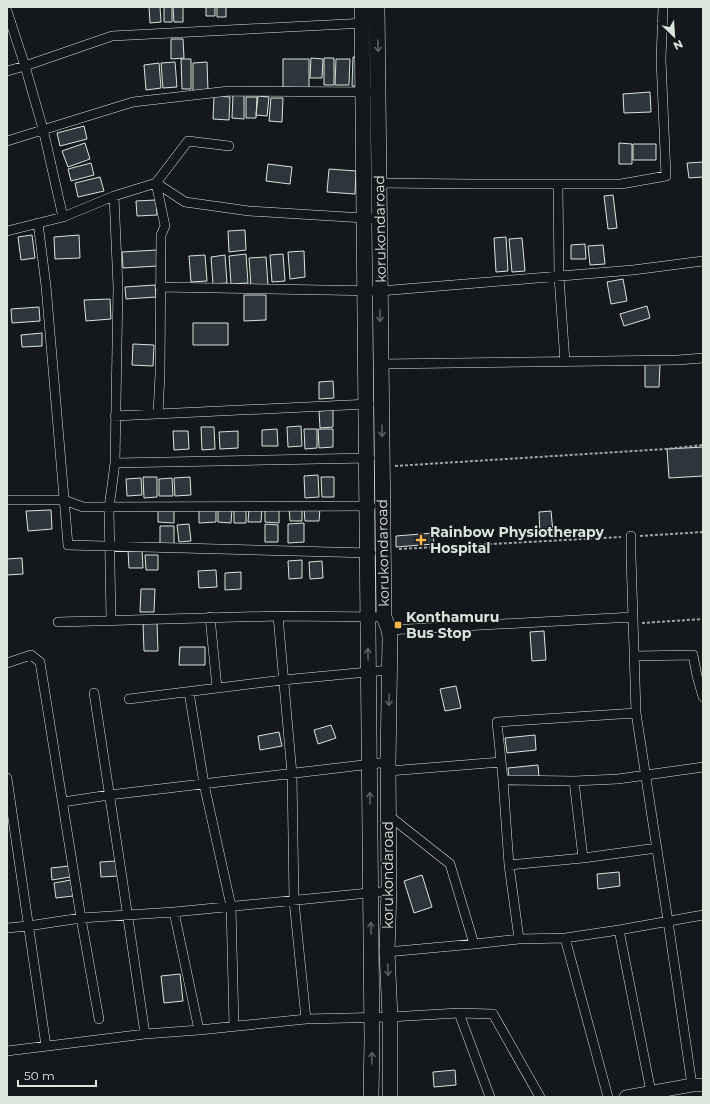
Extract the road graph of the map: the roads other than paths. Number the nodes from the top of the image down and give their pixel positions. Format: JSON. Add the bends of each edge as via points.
{"nodes":[{"id":1,"x":362,"y":7,"type":"edge"},
{"id":2,"x":377,"y":7,"type":"edge"},
{"id":3,"x":663,"y":7,"type":"edge"},
{"id":4,"x":7,"y":11,"type":"edge"},
{"id":5,"x":378,"y":22,"type":"junction"},
{"id":6,"x":362,"y":23,"type":"junction"},
{"id":7,"x":25,"y":66,"type":"junction"},
{"id":8,"x":7,"y":71,"type":"edge"},
{"id":9,"x":363,"y":92,"type":"junction"},
{"id":10,"x":378,"y":92,"type":"junction"},
{"id":11,"x":43,"y":129,"type":"junction"},
{"id":12,"x":7,"y":141,"type":"edge"},
{"id":13,"x":229,"y":146,"type":"dead end"},
{"id":14,"x":156,"y":182,"type":"junction"},
{"id":15,"x":379,"y":182,"type":"junction"},
{"id":16,"x":558,"y":184,"type":"junction"},
{"id":17,"x":114,"y":196,"type":"junction"},
{"id":18,"x":63,"y":217,"type":"junction"},
{"id":19,"x":364,"y":218,"type":"junction"},
{"id":20,"x":380,"y":219,"type":"junction"},
{"id":21,"x":38,"y":223,"type":"junction"},
{"id":22,"x":7,"y":230,"type":"edge"},
{"id":23,"x":703,"y":261,"type":"edge"},
{"id":24,"x":559,"y":277,"type":"junction"},
{"id":25,"x":160,"y":287,"type":"junction"},
{"id":26,"x":365,"y":291,"type":"junction"},
{"id":27,"x":380,"y":291,"type":"junction"},
{"id":28,"x":703,"y":358,"type":"edge"},
{"id":29,"x":565,"y":362,"type":"junction"},
{"id":30,"x":381,"y":364,"type":"junction"},
{"id":31,"x":381,"y":404,"type":"junction"},
{"id":32,"x":366,"y":405,"type":"junction"},
{"id":33,"x":158,"y":414,"type":"junction"},
{"id":34,"x":115,"y":416,"type":"junction"},
{"id":35,"x":366,"y":458,"type":"junction"},
{"id":36,"x":382,"y":462,"type":"junction"},
{"id":37,"x":115,"y":463,"type":"junction"},
{"id":38,"x":7,"y":500,"type":"edge"},
{"id":39,"x":64,"y":500,"type":"junction"},
{"id":40,"x":367,"y":506,"type":"junction"},
{"id":41,"x":382,"y":506,"type":"junction"},
{"id":42,"x":109,"y":507,"type":"junction"},
{"id":43,"x":631,"y":536,"type":"road end"},
{"id":44,"x":110,"y":546,"type":"junction"},
{"id":45,"x":367,"y":552,"type":"junction"},
{"id":46,"x":383,"y":553,"type":"junction"},
{"id":47,"x":278,"y":616,"type":"junction"},
{"id":48,"x":633,"y":616,"type":"junction"},
{"id":49,"x":210,"y":617,"type":"junction"},
{"id":50,"x":368,"y":617,"type":"junction"},
{"id":51,"x":111,"y":620,"type":"junction"},
{"id":52,"x":58,"y":622,"type":"dead end"},
{"id":53,"x":386,"y":623,"type":"junction"},
{"id":54,"x":634,"y":656,"type":"junction"},
{"id":55,"x":7,"y":663,"type":"edge"},
{"id":56,"x":389,"y":670,"type":"junction"},
{"id":57,"x":368,"y":672,"type":"junction"},
{"id":58,"x":283,"y":680,"type":"junction"},
{"id":59,"x":216,"y":688,"type":"junction"},
{"id":60,"x":189,"y":692,"type":"junction"},
{"id":61,"x":94,"y":693,"type":"dead end"},
{"id":62,"x":703,"y":697,"type":"edge"},
{"id":63,"x":129,"y":699,"type":"dead end"},
{"id":64,"x":636,"y":714,"type":"junction"},
{"id":65,"x":501,"y":762,"type":"junction"},
{"id":66,"x":369,"y":765,"type":"junction"},
{"id":67,"x":388,"y":767,"type":"junction"},
{"id":68,"x":703,"y":767,"type":"edge"},
{"id":69,"x":292,"y":774,"type":"junction"},
{"id":70,"x":645,"y":775,"type":"junction"},
{"id":71,"x":7,"y":778,"type":"edge"},
{"id":72,"x":503,"y":780,"type":"junction"},
{"id":73,"x":574,"y":782,"type":"junction"},
{"id":74,"x":204,"y":784,"type":"junction"},
{"id":75,"x":109,"y":795,"type":"junction"},
{"id":76,"x":62,"y":802,"type":"junction"},
{"id":77,"x":388,"y":815,"type":"junction"},
{"id":78,"x":657,"y":848,"type":"junction"},
{"id":79,"x":583,"y":858,"type":"junction"},
{"id":80,"x":509,"y":865,"type":"junction"},
{"id":81,"x":389,"y":890,"type":"junction"},
{"id":82,"x":371,"y":892,"type":"junction"},
{"id":83,"x":294,"y":901,"type":"junction"},
{"id":84,"x":232,"y":906,"type":"junction"},
{"id":85,"x":174,"y":912,"type":"junction"},
{"id":86,"x":128,"y":914,"type":"junction"},
{"id":87,"x":703,"y":915,"type":"edge"},
{"id":88,"x":81,"y":918,"type":"junction"},
{"id":89,"x":668,"y":921,"type":"junction"},
{"id":90,"x":28,"y":926,"type":"junction"},
{"id":91,"x":7,"y":928,"type":"edge"},
{"id":92,"x":619,"y":930,"type":"junction"},
{"id":93,"x":565,"y":938,"type":"junction"},
{"id":94,"x":519,"y":939,"type":"junction"},
{"id":95,"x":474,"y":944,"type":"junction"},
{"id":96,"x":387,"y":952,"type":"junction"},
{"id":97,"x":459,"y":1013,"type":"junction"},
{"id":98,"x":372,"y":1017,"type":"junction"},
{"id":99,"x":390,"y":1017,"type":"junction"},
{"id":100,"x":99,"y":1019,"type":"dead end"},
{"id":101,"x":306,"y":1019,"type":"junction"},
{"id":102,"x":234,"y":1026,"type":"junction"},
{"id":103,"x":199,"y":1030,"type":"junction"},
{"id":104,"x":145,"y":1034,"type":"junction"},
{"id":105,"x":46,"y":1046,"type":"junction"},
{"id":106,"x":7,"y":1050,"type":"edge"},
{"id":107,"x":697,"y":1085,"type":"edge"},
{"id":108,"x":651,"y":1092,"type":"junction"},
{"id":109,"x":676,"y":1093,"type":"edge"},
{"id":110,"x":370,"y":1097,"type":"edge"},
{"id":111,"x":390,"y":1097,"type":"edge"},
{"id":112,"x":490,"y":1097,"type":"edge"},
{"id":113,"x":540,"y":1097,"type":"edge"},
{"id":114,"x":608,"y":1097,"type":"edge"},
{"id":115,"x":626,"y":1097,"type":"edge"}],
"edges":[{"from":1,"to":6,"type":"main road"},
{"from":2,"to":5,"type":"main road","name":"korukondaroad"},
{"from":3,"to":16,"type":"street","via":[[666,176],[621,184]]},
{"from":4,"to":7,"type":"street"},
{"from":5,"to":6,"type":"street"},
{"from":5,"to":10,"type":"main road","name":"korukondaroad","one_way":true},
{"from":6,"to":7,"type":"street","via":[[112,36]]},
{"from":6,"to":9,"type":"main road"},
{"from":7,"to":8,"type":"street"},
{"from":7,"to":11,"type":"street"},
{"from":9,"to":10,"type":"street"},
{"from":9,"to":11,"type":"street","via":[[229,90],[133,102]]},
{"from":9,"to":19,"type":"main road"},
{"from":10,"to":15,"type":"main road","name":"korukondaroad"},
{"from":11,"to":12,"type":"street"},
{"from":11,"to":18,"type":"street"},
{"from":13,"to":14,"type":"street","via":[[188,141]]},
{"from":14,"to":17,"type":"street"},
{"from":14,"to":19,"type":"street","via":[[185,202],[248,211]]},
{"from":14,"to":25,"type":"street","via":[[164,226],[161,235]]},
{"from":15,"to":16,"type":"street"},
{"from":15,"to":20,"type":"main road","name":"korukondaroad"},
{"from":16,"to":24,"type":"street"},
{"from":17,"to":18,"type":"street"},
{"from":17,"to":34,"type":"street","via":[[118,287]]},
{"from":18,"to":21,"type":"street"},
{"from":19,"to":20,"type":"street"},
{"from":19,"to":26,"type":"main road"},
{"from":20,"to":27,"type":"main road","name":"korukondaroad"},
{"from":21,"to":22,"type":"street"},
{"from":21,"to":39,"type":"street","via":[[46,286]]},
{"from":23,"to":24,"type":"street"},
{"from":24,"to":27,"type":"street"},
{"from":24,"to":29,"type":"street"},
{"from":25,"to":26,"type":"street"},
{"from":25,"to":33,"type":"street"},
{"from":26,"to":27,"type":"street"},
{"from":26,"to":32,"type":"main road"},
{"from":27,"to":30,"type":"main road","name":"korukondaroad","one_way":true},
{"from":28,"to":29,"type":"street"},
{"from":29,"to":30,"type":"street"},
{"from":30,"to":31,"type":"main road","name":"korukondaroad"},
{"from":31,"to":32,"type":"street"},
{"from":31,"to":36,"type":"main road","name":"korukondaroad","one_way":true},
{"from":32,"to":33,"type":"street"},
{"from":32,"to":35,"type":"main road"},
{"from":33,"to":34,"type":"street"},
{"from":34,"to":37,"type":"street"},
{"from":35,"to":36,"type":"street"},
{"from":35,"to":37,"type":"street"},
{"from":35,"to":40,"type":"main road"},
{"from":36,"to":41,"type":"main road","name":"korukondaroad"},
{"from":37,"to":42,"type":"street"},
{"from":38,"to":39,"type":"street"},
{"from":39,"to":42,"type":"street","via":[[83,507]]},
{"from":39,"to":44,"type":"street","via":[[68,545]]},
{"from":40,"to":41,"type":"street"},
{"from":40,"to":42,"type":"street"},
{"from":40,"to":45,"type":"main road"},
{"from":41,"to":46,"type":"main road","name":"korukondaroad"},
{"from":42,"to":44,"type":"street"},
{"from":43,"to":48,"type":"street"},
{"from":44,"to":45,"type":"street"},
{"from":44,"to":51,"type":"street"},
{"from":45,"to":46,"type":"street"},
{"from":45,"to":50,"type":"main road"},
{"from":46,"to":53,"type":"main road","name":"korukondaroad"},
{"from":47,"to":49,"type":"street"},
{"from":47,"to":50,"type":"street"},
{"from":47,"to":58,"type":"street"},
{"from":48,"to":53,"type":"street"},
{"from":48,"to":54,"type":"street"},
{"from":49,"to":51,"type":"street"},
{"from":49,"to":59,"type":"street"},
{"from":50,"to":53,"type":"street"},
{"from":57,"to":50,"type":"main road","one_way":true},
{"from":51,"to":52,"type":"street"},
{"from":53,"to":56,"type":"main road","name":"korukondaroad"},
{"from":54,"to":62,"type":"street","via":[[693,655]]},
{"from":54,"to":64,"type":"street"},
{"from":55,"to":76,"type":"street","via":[[31,655],[40,662]]},
{"from":56,"to":57,"type":"street"},
{"from":56,"to":67,"type":"main road","name":"korukondaroad","one_way":true},
{"from":57,"to":58,"type":"street"},
{"from":57,"to":66,"type":"main road"},
{"from":58,"to":59,"type":"street"},
{"from":58,"to":69,"type":"street"},
{"from":59,"to":60,"type":"street"},
{"from":60,"to":63,"type":"street"},
{"from":60,"to":74,"type":"street"},
{"from":61,"to":75,"type":"street"},
{"from":64,"to":65,"type":"street","via":[[497,722]]},
{"from":64,"to":70,"type":"street"},
{"from":65,"to":67,"type":"street"},
{"from":65,"to":72,"type":"street"},
{"from":66,"to":67,"type":"street"},
{"from":66,"to":69,"type":"street"},
{"from":82,"to":66,"type":"main road","one_way":true},
{"from":67,"to":77,"type":"main road","name":"korukondaroad"},
{"from":68,"to":70,"type":"street"},
{"from":69,"to":74,"type":"street"},
{"from":69,"to":83,"type":"street"},
{"from":70,"to":73,"type":"street"},
{"from":70,"to":78,"type":"street"},
{"from":71,"to":90,"type":"street"},
{"from":72,"to":73,"type":"street"},
{"from":72,"to":80,"type":"street"},
{"from":73,"to":79,"type":"street"},
{"from":74,"to":75,"type":"street"},
{"from":74,"to":84,"type":"street"},
{"from":75,"to":76,"type":"street"},
{"from":75,"to":86,"type":"street"},
{"from":76,"to":88,"type":"street"},
{"from":77,"to":81,"type":"main road","name":"korukondaroad"},
{"from":77,"to":95,"type":"street","via":[[450,864]]},
{"from":78,"to":79,"type":"street"},
{"from":78,"to":89,"type":"street"},
{"from":79,"to":80,"type":"street"},
{"from":80,"to":94,"type":"street"},
{"from":81,"to":82,"type":"street"},
{"from":81,"to":96,"type":"main road","name":"korukondaroad"},
{"from":82,"to":83,"type":"street"},
{"from":98,"to":82,"type":"main road","one_way":true},
{"from":83,"to":84,"type":"street"},
{"from":83,"to":101,"type":"street"},
{"from":84,"to":85,"type":"street"},
{"from":84,"to":102,"type":"street"},
{"from":85,"to":86,"type":"street"},
{"from":85,"to":103,"type":"street"},
{"from":86,"to":88,"type":"street"},
{"from":86,"to":104,"type":"street"},
{"from":87,"to":89,"type":"street"},
{"from":88,"to":90,"type":"street"},
{"from":88,"to":100,"type":"street"},
{"from":89,"to":92,"type":"street"},
{"from":89,"to":107,"type":"street"},
{"from":90,"to":91,"type":"street"},
{"from":90,"to":105,"type":"street"},
{"from":92,"to":93,"type":"street"},
{"from":92,"to":108,"type":"street"},
{"from":93,"to":94,"type":"street"},
{"from":93,"to":114,"type":"street"},
{"from":94,"to":95,"type":"street"},
{"from":95,"to":96,"type":"street"},
{"from":96,"to":99,"type":"main road","name":"korukondaroad","one_way":true},
{"from":97,"to":99,"type":"street"},
{"from":97,"to":112,"type":"street"},
{"from":97,"to":113,"type":"street","via":[[493,1014]]},
{"from":98,"to":99,"type":"street"},
{"from":98,"to":101,"type":"street"},
{"from":110,"to":98,"type":"main road","one_way":true},
{"from":99,"to":111,"type":"main road","name":"korukondaroad"},
{"from":101,"to":102,"type":"street"},
{"from":102,"to":103,"type":"street"},
{"from":103,"to":104,"type":"street"},
{"from":104,"to":105,"type":"street"},
{"from":105,"to":106,"type":"street"},
{"from":107,"to":109,"type":"main road"},
{"from":108,"to":109,"type":"main road"},
{"from":108,"to":115,"type":"main road"}]}
